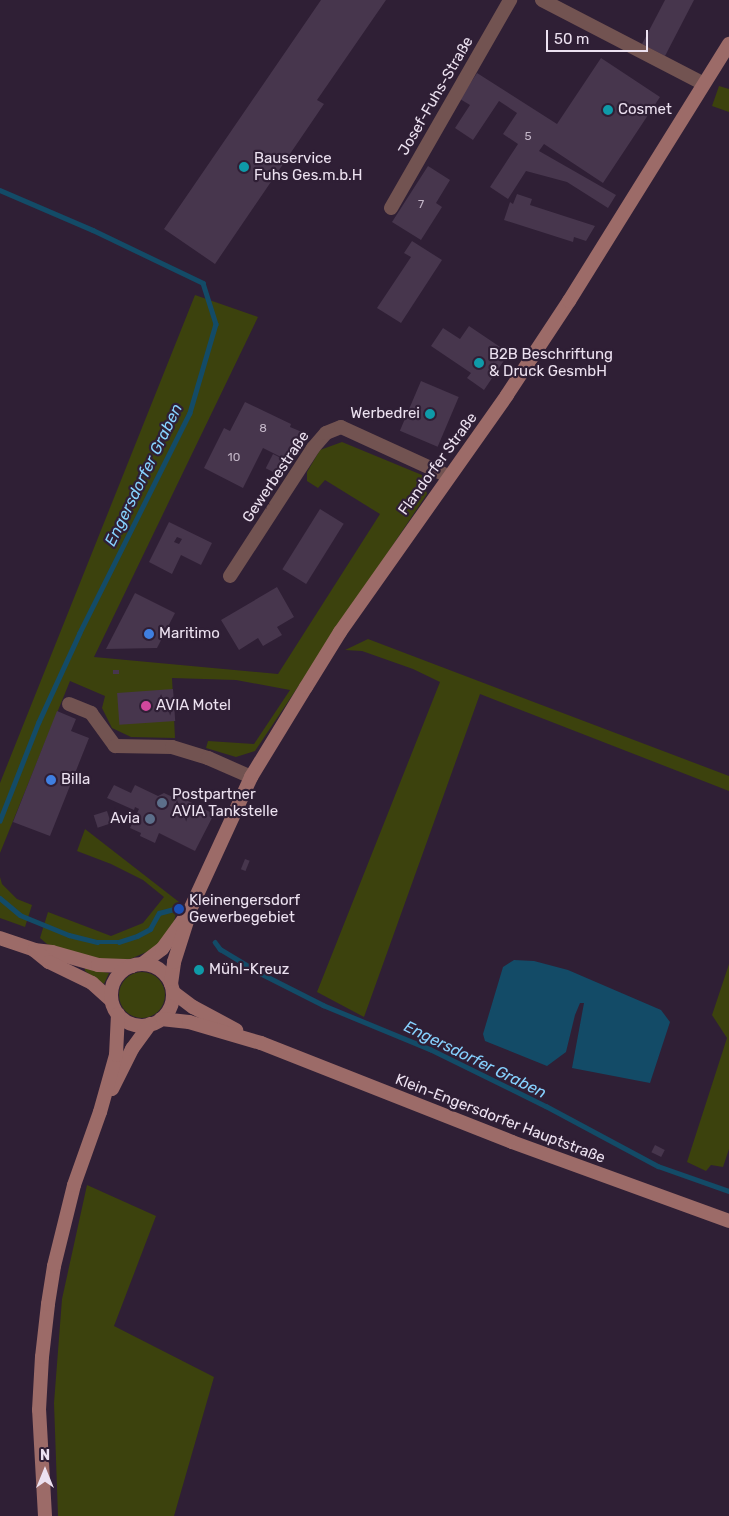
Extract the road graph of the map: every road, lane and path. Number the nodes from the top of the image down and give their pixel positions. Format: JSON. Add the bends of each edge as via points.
{"nodes":[{"id":1,"x":510,"y":0,"type":"edge"},
{"id":2,"x":542,"y":0,"type":"edge"},
{"id":3,"x":729,"y":44,"type":"edge"},
{"id":4,"x":704,"y":84,"type":"junction"},
{"id":5,"x":391,"y":208,"type":"dead end"},
{"id":6,"x":448,"y":476,"type":"junction"},
{"id":7,"x":230,"y":576,"type":"dead end"},
{"id":8,"x":69,"y":704,"type":"dead end"},
{"id":9,"x":252,"y":777,"type":"junction"},
{"id":10,"x":189,"y":912,"type":"junction"},
{"id":11,"x":0,"y":938,"type":"edge"},
{"id":12,"x":34,"y":950,"type":"junction"},
{"id":13,"x":137,"y":965,"type":"junction"},
{"id":14,"x":172,"y":988,"type":"junction"},
{"id":15,"x":111,"y":1000,"type":"junction"},
{"id":16,"x":118,"y":1014,"type":"junction"},
{"id":17,"x":155,"y":1022,"type":"junction"},
{"id":18,"x":261,"y":1043,"type":"junction"},
{"id":19,"x":100,"y":1112,"type":"junction"},
{"id":20,"x":729,"y":1221,"type":"edge"},
{"id":21,"x":45,"y":1516,"type":"edge"}],
"edges":[{"from":1,"to":5,"type":"street","name":"Josef-Fuhs-Straße"},
{"from":2,"to":4,"type":"street"},
{"from":3,"to":4,"type":"main road","name":"Flandorfer Straße"},
{"from":4,"to":6,"type":"main road","name":"Flandorfer Straße","via":[[569,301]]},
{"from":6,"to":7,"type":"street","name":"Gewerbestraße","via":[[341,427],[326,433]]},
{"from":6,"to":9,"type":"main road","name":"Flandorfer Straße","via":[[340,632]]},
{"from":8,"to":9,"type":"street","via":[[91,713],[115,746],[172,747]]},
{"from":9,"to":10,"type":"main road","name":"Flandorfer Straße"},
{"from":10,"to":13,"type":"main road","name":"Flandorfer Straße","via":[[162,949]]},
{"from":10,"to":14,"type":"main road","name":"Flandorfer Straße","via":[[174,962]]},
{"from":11,"to":12,"type":"main road"},
{"from":12,"to":13,"type":"main road","via":[[98,965]]},
{"from":12,"to":15,"type":"main road","via":[[49,962],[92,983]]},
{"from":13,"to":14,"type":"main road","via":[[160,970]]},
{"from":13,"to":15,"type":"main road","via":[[117,977]]},
{"from":14,"to":17,"type":"main road","via":[[171,1005]]},
{"from":14,"to":18,"type":"main road","via":[[193,1007]]},
{"from":15,"to":16,"type":"main road"},
{"from":16,"to":17,"type":"main road","via":[[132,1024]]},
{"from":16,"to":19,"type":"main road","via":[[117,1048]]},
{"from":17,"to":18,"type":"main road","via":[[196,1024]]},
{"from":17,"to":19,"type":"main road","via":[[132,1049]]},
{"from":18,"to":20,"type":"main road","name":"Klein-Engersdorfer Hauptstraße","via":[[502,1138]]},
{"from":19,"to":21,"type":"main road","via":[[69,1202],[54,1266],[46,1321],[39,1427]]}]}
